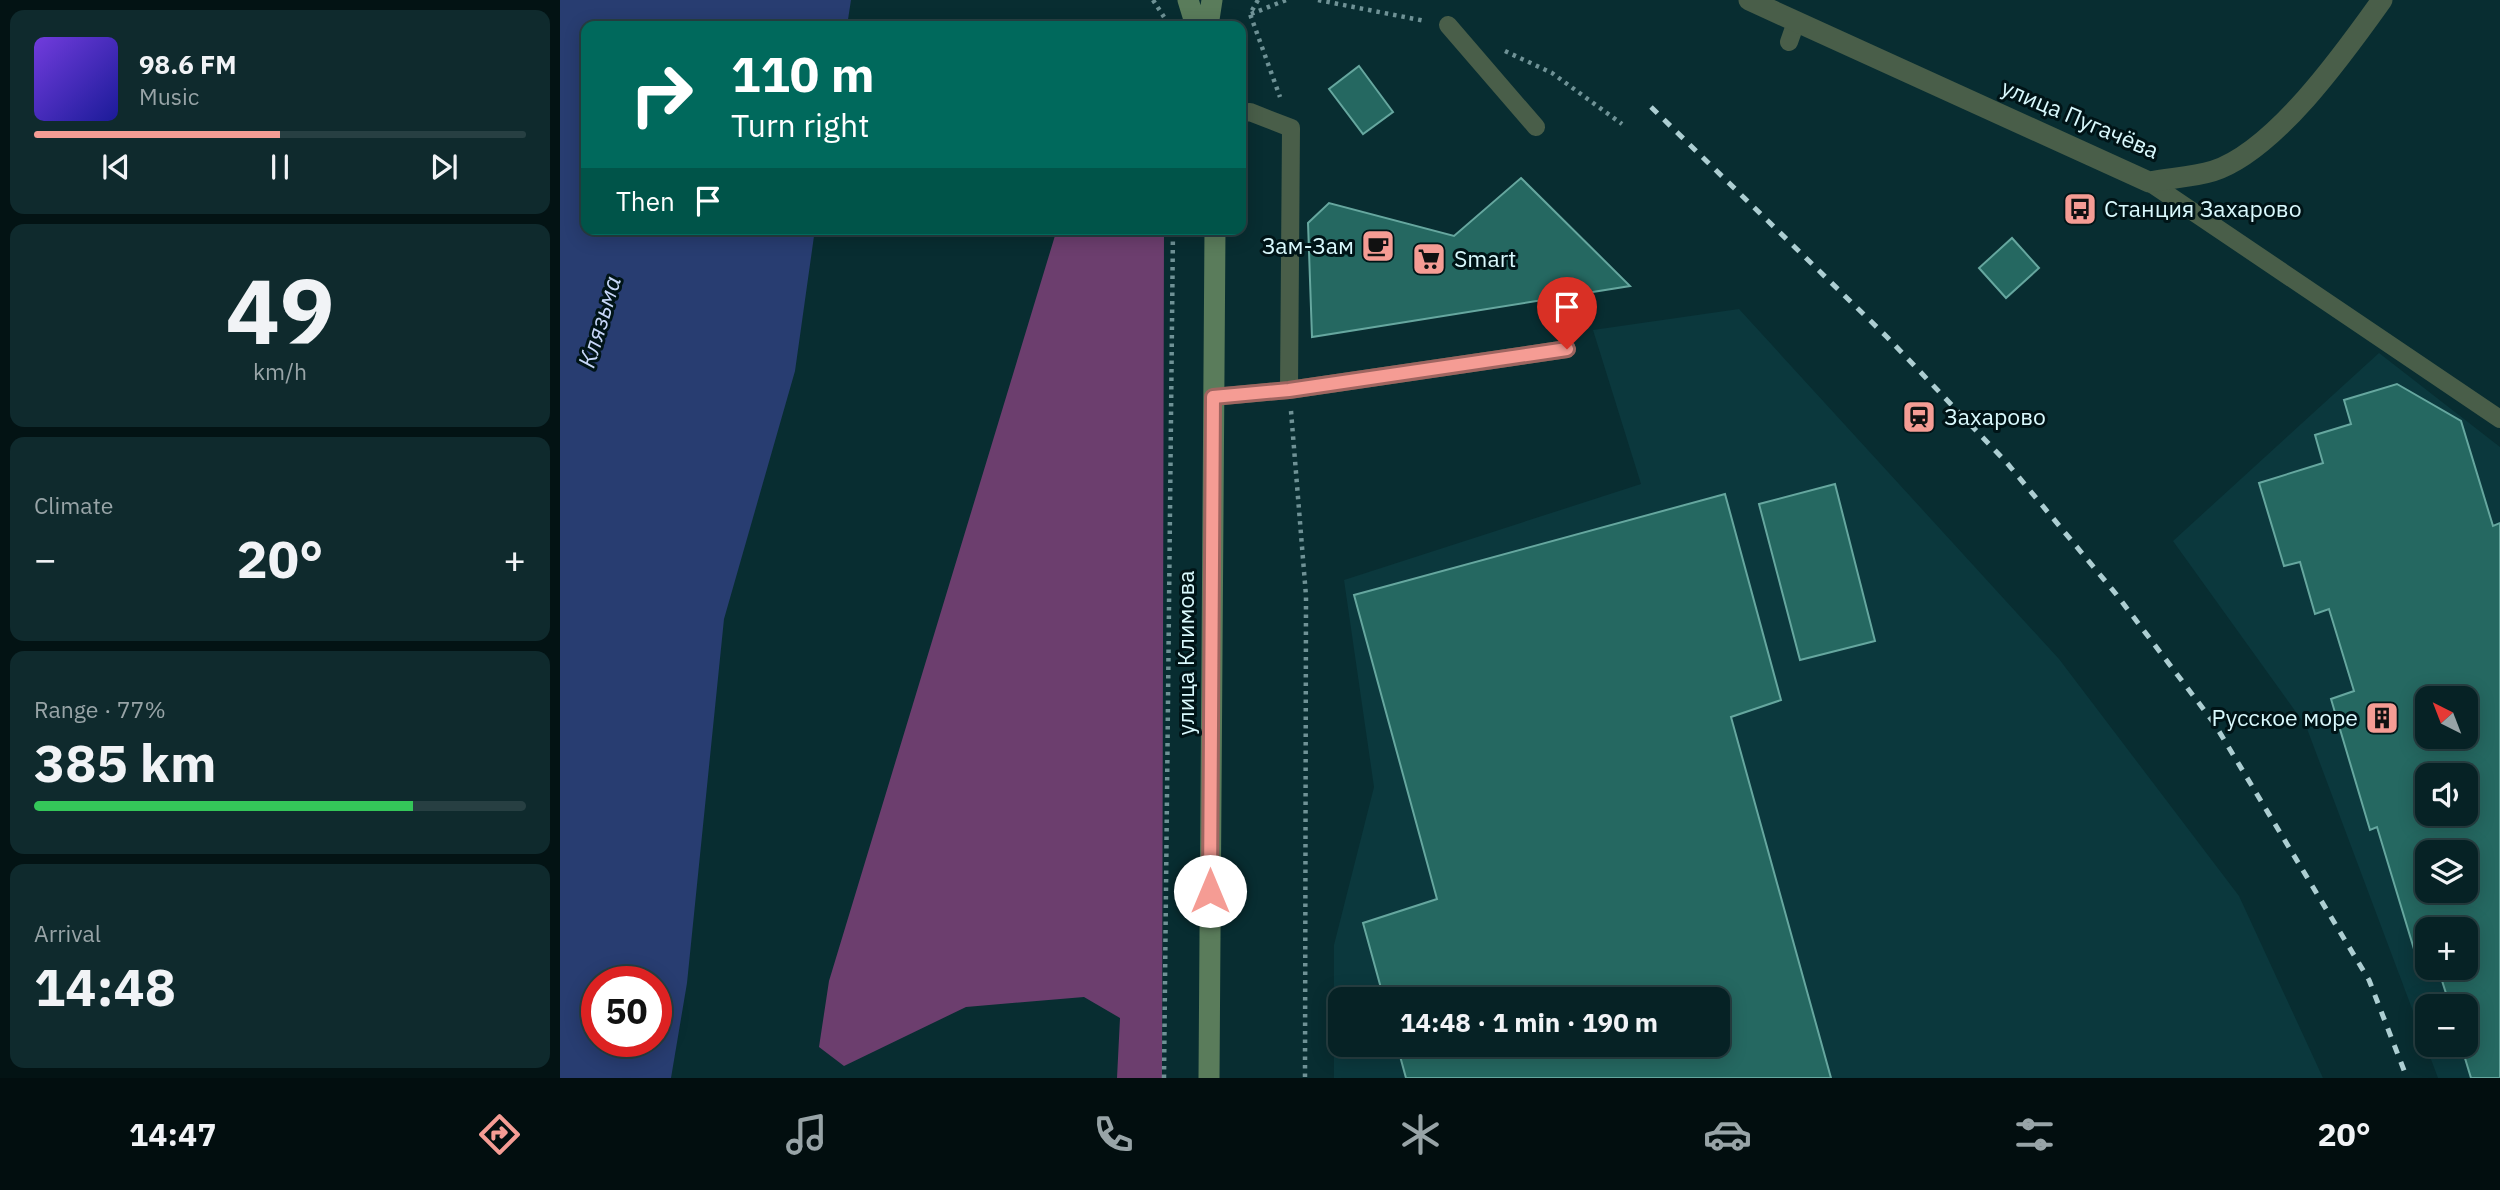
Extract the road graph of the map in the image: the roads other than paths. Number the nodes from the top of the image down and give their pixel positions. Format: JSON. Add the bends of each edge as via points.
{"nodes":[{"id":1,"x":1188,"y":0,"type":"edge"},
{"id":2,"x":1212,"y":0,"type":"edge"},
{"id":3,"x":1749,"y":0,"type":"edge"},
{"id":4,"x":2382,"y":0,"type":"edge"},
{"id":5,"x":1194,"y":21,"type":"edge"},
{"id":6,"x":1209,"y":21,"type":"edge"},
{"id":7,"x":1448,"y":25,"type":"road end"},
{"id":8,"x":1246,"y":112,"type":"edge"},
{"id":9,"x":1535,"y":127,"type":"dead end"},
{"id":10,"x":2149,"y":182,"type":"junction"},
{"id":11,"x":1215,"y":235,"type":"edge"},
{"id":12,"x":1567,"y":349,"type":"dead end"},
{"id":13,"x":1289,"y":390,"type":"junction"},
{"id":14,"x":1213,"y":397,"type":"junction"},
{"id":15,"x":2500,"y":419,"type":"edge"},
{"id":16,"x":1209,"y":1078,"type":"edge"}],
"edges":[{"from":1,"to":5,"type":"main road"},
{"from":2,"to":6,"type":"main road"},
{"from":3,"to":10,"type":"street","name":"улица Пугачёва","via":[[1793,32]]},
{"from":4,"to":10,"type":"street","name":"улица Пугачёва","via":[[2329,73],[2263,142],[2215,170]]},
{"from":7,"to":9,"type":"lane"},
{"from":8,"to":13,"type":"lane","via":[[1291,128]]},
{"from":10,"to":15,"type":"lane"},
{"from":11,"to":14,"type":"main road","name":"улица Климова"},
{"from":12,"to":13,"type":"lane"},
{"from":13,"to":14,"type":"lane"},
{"from":14,"to":16,"type":"main road","name":"улица Климова"}]}
